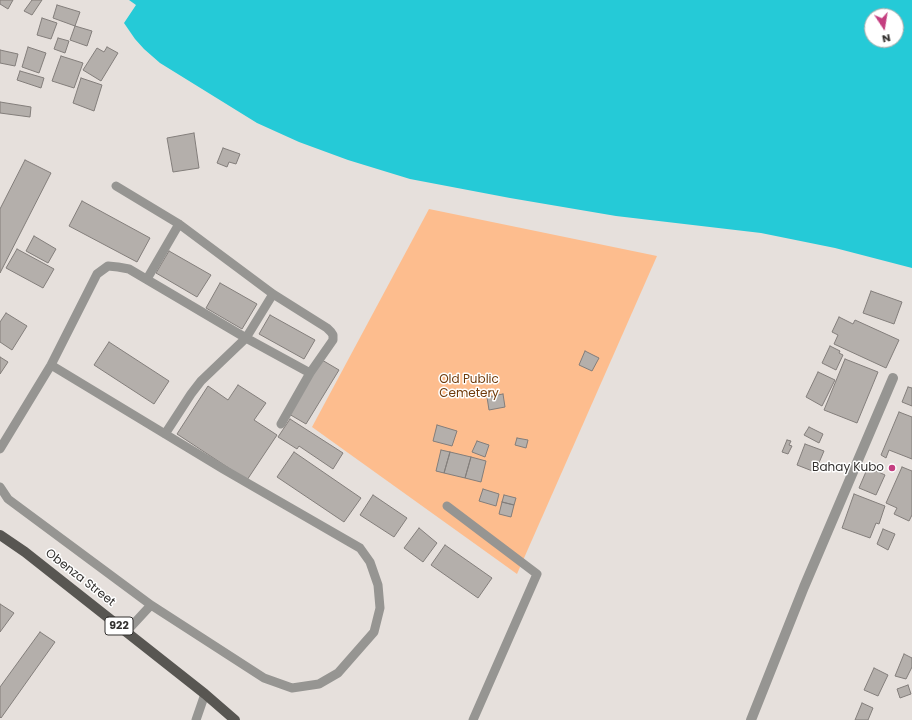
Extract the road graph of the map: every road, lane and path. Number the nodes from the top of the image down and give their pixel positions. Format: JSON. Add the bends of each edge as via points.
{"nodes":[{"id":1,"x":116,"y":186,"type":"dead end"},
{"id":2,"x":179,"y":224,"type":"junction"},
{"id":3,"x":147,"y":279,"type":"junction"},
{"id":4,"x":273,"y":294,"type":"junction"},
{"id":5,"x":246,"y":338,"type":"junction"},
{"id":6,"x":51,"y":365,"type":"junction"},
{"id":7,"x":310,"y":373,"type":"junction"},
{"id":8,"x":893,"y":378,"type":"dead end"},
{"id":9,"x":281,"y":424,"type":"dead end"},
{"id":10,"x":165,"y":434,"type":"junction"},
{"id":11,"x":0,"y":449,"type":"edge"},
{"id":12,"x":0,"y":487,"type":"edge"},
{"id":13,"x":447,"y":506,"type":"dead end"},
{"id":14,"x":0,"y":535,"type":"edge"},
{"id":15,"x":151,"y":605,"type":"junction"},
{"id":16,"x":126,"y":632,"type":"junction"},
{"id":17,"x":205,"y":694,"type":"junction"},
{"id":18,"x":196,"y":720,"type":"edge"},
{"id":19,"x":235,"y":720,"type":"edge"},
{"id":20,"x":473,"y":720,"type":"edge"},
{"id":21,"x":751,"y":720,"type":"edge"}],
"edges":[{"from":1,"to":2,"type":"lane"},
{"from":2,"to":3,"type":"lane"},
{"from":2,"to":4,"type":"lane"},
{"from":3,"to":5,"type":"lane"},
{"from":3,"to":6,"type":"lane","via":[[118,266],[108,266],[97,274]]},
{"from":4,"to":5,"type":"lane"},
{"from":4,"to":7,"type":"lane","via":[[328,328],[333,336],[334,340]]},
{"from":5,"to":7,"type":"lane"},
{"from":5,"to":10,"type":"lane","via":[[201,381]]},
{"from":6,"to":10,"type":"lane"},
{"from":6,"to":11,"type":"lane"},
{"from":7,"to":9,"type":"lane"},
{"from":8,"to":21,"type":"street","via":[[804,587]]},
{"from":10,"to":15,"type":"lane","via":[[360,548],[370,562],[378,585],[380,608],[374,632],[338,673],[320,684],[292,688],[264,678]]},
{"from":12,"to":15,"type":"lane","via":[[8,499]]},
{"from":13,"to":20,"type":"lane","via":[[537,574]]},
{"from":14,"to":16,"type":"main road","name":"Obenza Street","number":"922"},
{"from":15,"to":16,"type":"lane"},
{"from":16,"to":17,"type":"main road","name":"Obenza Street","number":"922"},
{"from":17,"to":18,"type":"lane"},
{"from":17,"to":19,"type":"main road","name":"Obenza Street","number":"922"}]}
